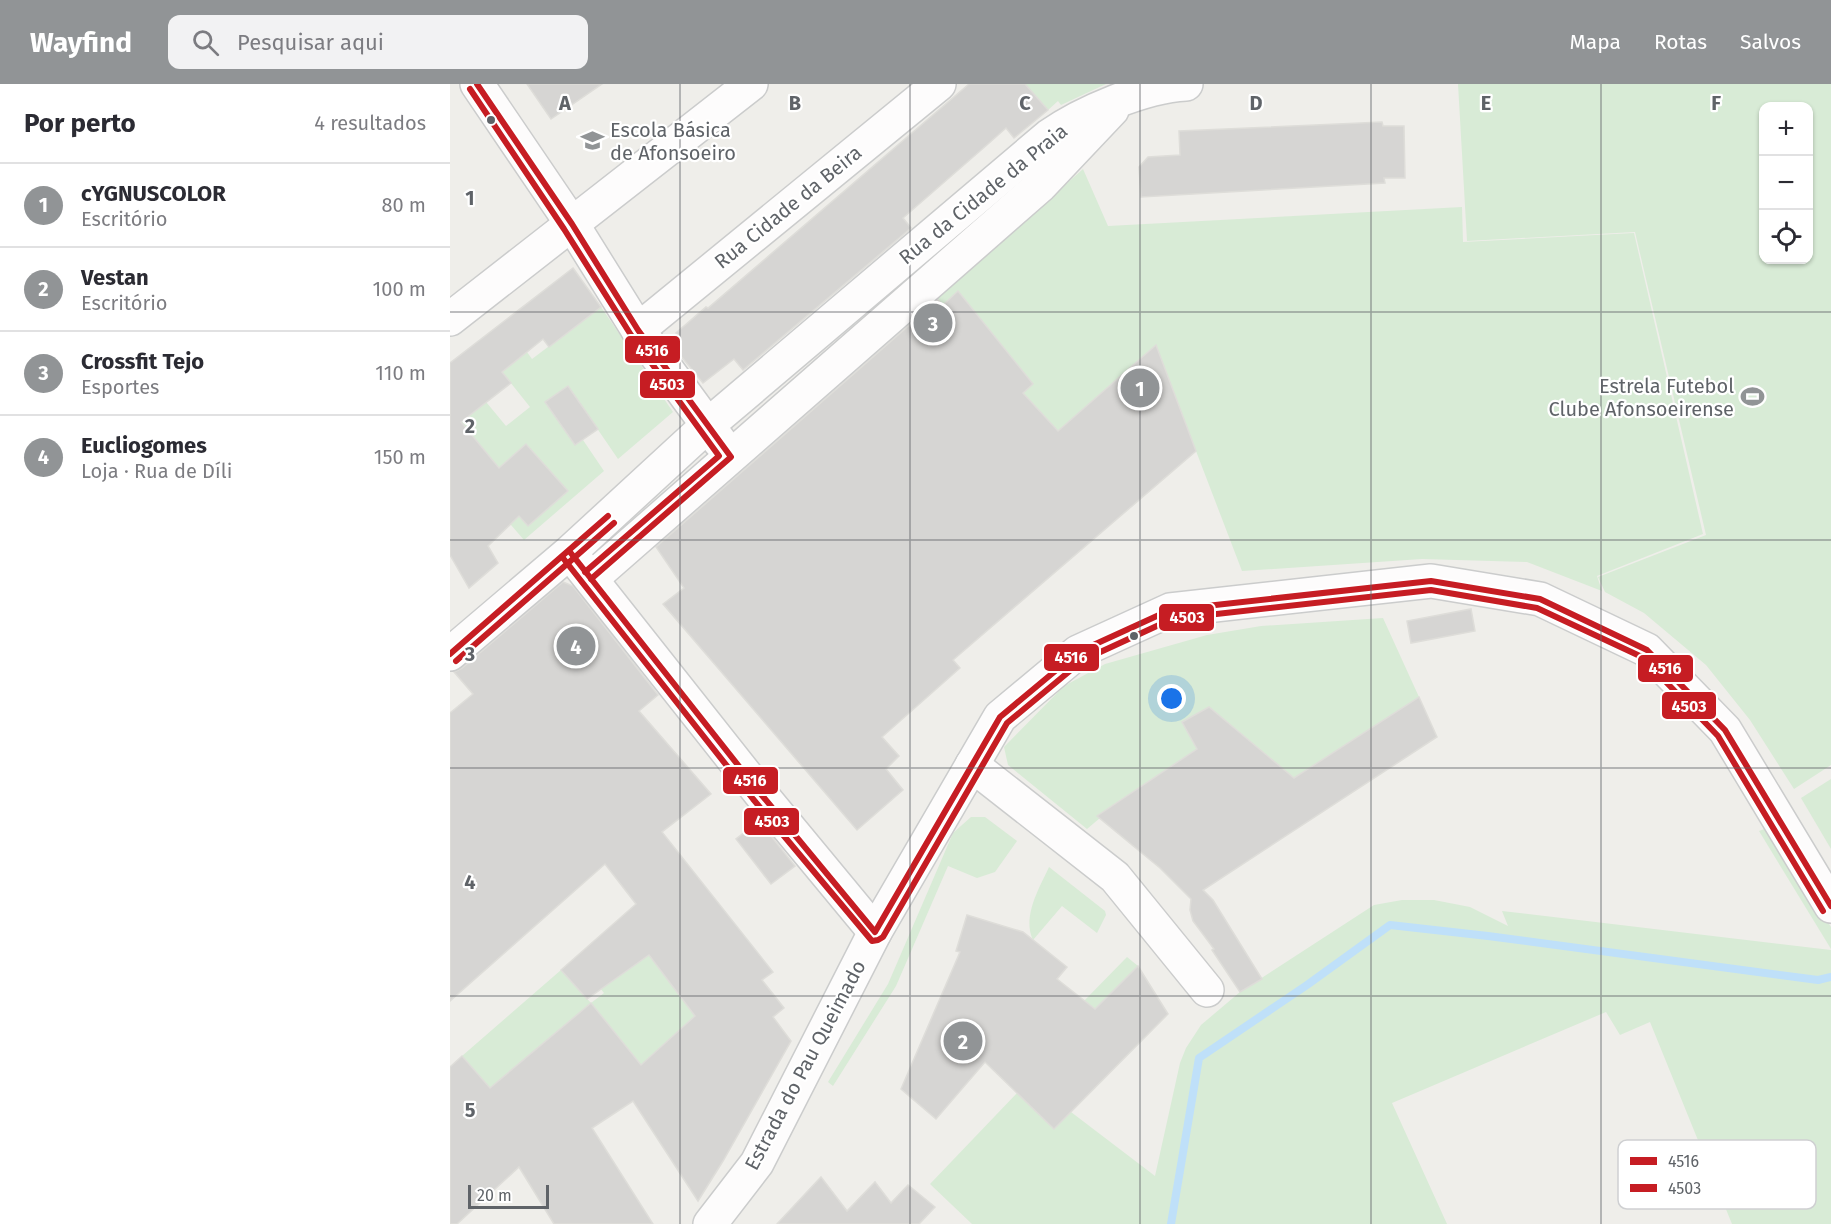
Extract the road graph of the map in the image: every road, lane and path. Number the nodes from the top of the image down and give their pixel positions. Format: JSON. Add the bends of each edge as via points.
{"nodes":[{"id":1,"x":477,"y":84,"type":"edge"},
{"id":2,"x":751,"y":84,"type":"edge"},
{"id":3,"x":939,"y":84,"type":"edge"},
{"id":4,"x":1186,"y":84,"type":"edge"},
{"id":5,"x":1122,"y":100,"type":"junction"},
{"id":6,"x":572,"y":224,"type":"junction"},
{"id":7,"x":450,"y":319,"type":"edge"},
{"id":8,"x":638,"y":330,"type":"junction"},
{"id":9,"x":708,"y":426,"type":"junction"},
{"id":10,"x":731,"y":457,"type":"junction"},
{"id":11,"x":570,"y":552,"type":"junction"},
{"id":12,"x":591,"y":579,"type":"junction"},
{"id":13,"x":450,"y":654,"type":"edge"},
{"id":14,"x":972,"y":765,"type":"junction"},
{"id":15,"x":1831,"y":906,"type":"edge"},
{"id":16,"x":875,"y":932,"type":"junction"},
{"id":17,"x":1207,"y":990,"type":"dead end"},
{"id":18,"x":710,"y":1224,"type":"edge"}],
"edges":[{"from":1,"to":6,"type":"street"},
{"from":2,"to":6,"type":"street"},
{"from":3,"to":8,"type":"street","name":"Rua Cidade da Beira"},
{"from":4,"to":5,"type":"street","via":[[1148,89]]},
{"from":5,"to":9,"type":"street","name":"Rua da Cidade da Praia","via":[[1065,125],[1044,140]]},
{"from":5,"to":10,"type":"street","name":"Rua da Cidade da Praia","via":[[1041,185]]},
{"from":6,"to":7,"type":"street"},
{"from":6,"to":8,"type":"street"},
{"from":8,"to":9,"type":"street"},
{"from":9,"to":10,"type":"street"},
{"from":9,"to":11,"type":"street","name":"Rua da Cidade da Praia"},
{"from":10,"to":12,"type":"street","name":"Rua da Cidade da Praia"},
{"from":11,"to":12,"type":"street"},
{"from":11,"to":13,"type":"street","name":"Rua da Cidade da Praia"},
{"from":12,"to":16,"type":"street"},
{"from":14,"to":15,"type":"street","name":"Estrada do Pau Queimado","via":[[1000,717],[1078,652],[1170,610],[1431,581],[1540,599],[1647,650],[1725,730]]},
{"from":14,"to":16,"type":"street","name":"Estrada do Pau Queimado"},
{"from":14,"to":17,"type":"street","via":[[1115,877]]},
{"from":16,"to":18,"type":"street","name":"Estrada do Pau Queimado","via":[[757,1163]]}]}
